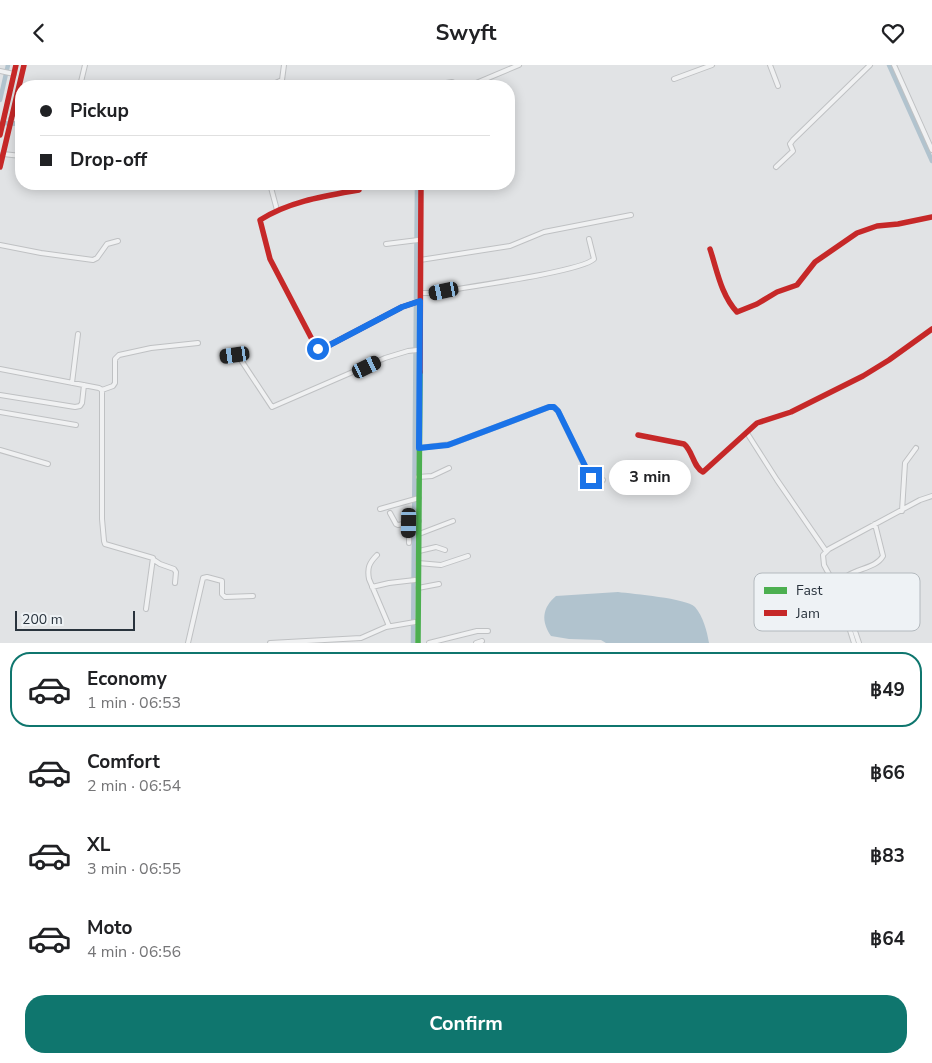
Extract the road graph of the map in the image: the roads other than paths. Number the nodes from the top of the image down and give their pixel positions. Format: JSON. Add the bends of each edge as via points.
{"nodes":[{"id":1,"x":16,"y":65,"type":"edge"},
{"id":2,"x":24,"y":65,"type":"edge"},
{"id":3,"x":84,"y":65,"type":"edge"},
{"id":4,"x":284,"y":65,"type":"edge"},
{"id":5,"x":519,"y":65,"type":"edge"},
{"id":6,"x":712,"y":65,"type":"edge"},
{"id":7,"x":770,"y":65,"type":"edge"},
{"id":8,"x":870,"y":65,"type":"edge"},
{"id":9,"x":894,"y":65,"type":"edge"},
{"id":10,"x":1,"y":71,"type":"edge"},
{"id":11,"x":12,"y":74,"type":"junction"},
{"id":12,"x":674,"y":79,"type":"dead end"},
{"id":13,"x":20,"y":80,"type":"edge"},
{"id":14,"x":81,"y":80,"type":"edge"},
{"id":15,"x":282,"y":80,"type":"edge"},
{"id":16,"x":483,"y":80,"type":"edge"},
{"id":17,"x":778,"y":86,"type":"dead end"},
{"id":18,"x":15,"y":102,"type":"edge"},
{"id":19,"x":2,"y":111,"type":"edge"},
{"id":20,"x":11,"y":119,"type":"junction"},
{"id":21,"x":15,"y":119,"type":"edge"},
{"id":22,"x":0,"y":135,"type":"edge"},
{"id":23,"x":932,"y":150,"type":"edge"},
{"id":24,"x":3,"y":154,"type":"junction"},
{"id":25,"x":15,"y":155,"type":"edge"},
{"id":26,"x":0,"y":167,"type":"edge"},
{"id":27,"x":776,"y":167,"type":"dead end"},
{"id":28,"x":272,"y":190,"type":"edge"},
{"id":29,"x":359,"y":190,"type":"dead end"},
{"id":30,"x":421,"y":190,"type":"edge"},
{"id":31,"x":277,"y":210,"type":"junction"},
{"id":32,"x":631,"y":215,"type":"dead end"},
{"id":33,"x":932,"y":217,"type":"edge"},
{"id":34,"x":589,"y":239,"type":"dead end"},
{"id":35,"x":417,"y":240,"type":"junction"},
{"id":36,"x":118,"y":241,"type":"dead end"},
{"id":37,"x":386,"y":244,"type":"dead end"},
{"id":38,"x":0,"y":245,"type":"edge"},
{"id":39,"x":710,"y":249,"type":"dead end"},
{"id":40,"x":420,"y":260,"type":"junction"},
{"id":41,"x":420,"y":293,"type":"junction"},
{"id":42,"x":417,"y":301,"type":"junction"},
{"id":43,"x":932,"y":329,"type":"edge"},
{"id":44,"x":78,"y":333,"type":"dead end"},
{"id":45,"x":198,"y":343,"type":"dead end"},
{"id":46,"x":417,"y":350,"type":"junction"},
{"id":47,"x":224,"y":357,"type":"dead end"},
{"id":48,"x":0,"y":369,"type":"edge"},
{"id":49,"x":72,"y":383,"type":"junction"},
{"id":50,"x":84,"y":385,"type":"junction"},
{"id":51,"x":102,"y":390,"type":"junction"},
{"id":52,"x":0,"y":395,"type":"edge"},
{"id":53,"x":0,"y":412,"type":"edge"},
{"id":54,"x":76,"y":425,"type":"dead end"},
{"id":55,"x":747,"y":433,"type":"junction"},
{"id":56,"x":638,"y":435,"type":"dead end"},
{"id":57,"x":419,"y":448,"type":"junction"},
{"id":58,"x":916,"y":448,"type":"dead end"},
{"id":59,"x":0,"y":450,"type":"edge"},
{"id":60,"x":48,"y":465,"type":"dead end"},
{"id":61,"x":449,"y":468,"type":"dead end"},
{"id":62,"x":418,"y":477,"type":"junction"},
{"id":63,"x":604,"y":480,"type":"dead end"},
{"id":64,"x":932,"y":497,"type":"edge"},
{"id":65,"x":418,"y":498,"type":"junction"},
{"id":66,"x":380,"y":509,"type":"dead end"},
{"id":67,"x":902,"y":511,"type":"junction"},
{"id":68,"x":390,"y":513,"type":"dead end"},
{"id":69,"x":419,"y":521,"type":"junction"},
{"id":70,"x":453,"y":521,"type":"dead end"},
{"id":71,"x":409,"y":523,"type":"junction"},
{"id":72,"x":875,"y":524,"type":"junction"},
{"id":73,"x":419,"y":533,"type":"junction"},
{"id":74,"x":409,"y":543,"type":"dead end"},
{"id":75,"x":445,"y":550,"type":"dead end"},
{"id":76,"x":419,"y":551,"type":"junction"},
{"id":77,"x":826,"y":551,"type":"junction"},
{"id":78,"x":377,"y":555,"type":"dead end"},
{"id":79,"x":468,"y":557,"type":"dead end"},
{"id":80,"x":154,"y":560,"type":"junction"},
{"id":81,"x":418,"y":563,"type":"junction"},
{"id":82,"x":829,"y":573,"type":"edge"},
{"id":83,"x":853,"y":573,"type":"edge"},
{"id":84,"x":415,"y":580,"type":"junction"},
{"id":85,"x":175,"y":583,"type":"dead end"},
{"id":86,"x":439,"y":584,"type":"dead end"},
{"id":87,"x":372,"y":587,"type":"junction"},
{"id":88,"x":418,"y":588,"type":"junction"},
{"id":89,"x":253,"y":595,"type":"dead end"},
{"id":90,"x":146,"y":609,"type":"dead end"},
{"id":91,"x":415,"y":622,"type":"junction"},
{"id":92,"x":389,"y":627,"type":"junction"},
{"id":93,"x":488,"y":631,"type":"dead end"},
{"id":94,"x":850,"y":631,"type":"edge"},
{"id":95,"x":855,"y":631,"type":"edge"},
{"id":96,"x":482,"y":641,"type":"dead end"},
{"id":97,"x":188,"y":643,"type":"edge"},
{"id":98,"x":270,"y":643,"type":"edge"},
{"id":99,"x":418,"y":643,"type":"edge"},
{"id":100,"x":430,"y":643,"type":"edge"},
{"id":101,"x":476,"y":643,"type":"edge"},
{"id":102,"x":854,"y":643,"type":"edge"},
{"id":103,"x":859,"y":643,"type":"edge"}],
"edges":[{"from":1,"to":11,"type":"street"},
{"from":2,"to":13,"type":"street"},
{"from":3,"to":14,"type":"street"},
{"from":4,"to":15,"type":"street"},
{"from":5,"to":16,"type":"street"},
{"from":6,"to":12,"type":"street"},
{"from":7,"to":17,"type":"street"},
{"from":8,"to":27,"type":"street","via":[[790,144],[793,151]]},
{"from":9,"to":23,"type":"street"},
{"from":10,"to":11,"type":"street"},
{"from":11,"to":19,"type":"street"},
{"from":18,"to":20,"type":"street"},
{"from":19,"to":22,"type":"street"},
{"from":20,"to":21,"type":"street"},
{"from":20,"to":24,"type":"street"},
{"from":24,"to":25,"type":"street"},
{"from":24,"to":26,"type":"street"},
{"from":28,"to":31,"type":"street"},
{"from":29,"to":31,"type":"street"},
{"from":30,"to":35,"type":"street"},
{"from":31,"to":42,"type":"street","via":[[260,220],[265,244],[276,274],[318,349]]},
{"from":32,"to":40,"type":"street","via":[[544,232],[510,246]]},
{"from":33,"to":39,"type":"street","via":[[877,226],[857,233],[815,262],[797,285],[736,312],[732,309]]},
{"from":34,"to":41,"type":"street","via":[[594,259],[586,264]]},
{"from":35,"to":37,"type":"street"},
{"from":35,"to":40,"type":"street"},
{"from":36,"to":38,"type":"street","via":[[107,244],[93,259]]},
{"from":40,"to":41,"type":"street"},
{"from":41,"to":42,"type":"street"},
{"from":42,"to":46,"type":"street"},
{"from":43,"to":55,"type":"street","via":[[863,376],[791,412],[762,421]]},
{"from":44,"to":49,"type":"street"},
{"from":45,"to":51,"type":"street","via":[[119,355],[115,359],[115,383]]},
{"from":46,"to":47,"type":"street","via":[[385,358],[272,407],[239,357]]},
{"from":46,"to":57,"type":"street"},
{"from":48,"to":49,"type":"street"},
{"from":49,"to":50,"type":"street"},
{"from":50,"to":51,"type":"street"},
{"from":50,"to":52,"type":"street","via":[[82,403],[75,407]]},
{"from":51,"to":80,"type":"street","via":[[104,541],[105,544],[148,555]]},
{"from":53,"to":54,"type":"street"},
{"from":55,"to":56,"type":"street","via":[[703,472],[684,444]]},
{"from":55,"to":77,"type":"street"},
{"from":57,"to":62,"type":"street"},
{"from":57,"to":63,"type":"street","via":[[448,445],[554,407],[591,478]]},
{"from":58,"to":67,"type":"street","via":[[905,463]]},
{"from":59,"to":60,"type":"street"},
{"from":61,"to":62,"type":"street","via":[[432,476]]},
{"from":62,"to":65,"type":"street"},
{"from":64,"to":67,"type":"street"},
{"from":65,"to":66,"type":"street"},
{"from":65,"to":69,"type":"street"},
{"from":67,"to":72,"type":"street"},
{"from":68,"to":71,"type":"street","via":[[396,524]]},
{"from":69,"to":71,"type":"street"},
{"from":69,"to":73,"type":"street"},
{"from":70,"to":73,"type":"street"},
{"from":71,"to":74,"type":"street"},
{"from":72,"to":77,"type":"street"},
{"from":72,"to":83,"type":"street","via":[[884,556]]},
{"from":73,"to":76,"type":"street"},
{"from":75,"to":76,"type":"street","via":[[436,547]]},
{"from":76,"to":81,"type":"street"},
{"from":77,"to":82,"type":"street","via":[[822,558]]},
{"from":78,"to":87,"type":"street","via":[[368,567]]},
{"from":79,"to":81,"type":"street","via":[[441,565]]},
{"from":80,"to":85,"type":"street","via":[[174,569]]},
{"from":80,"to":90,"type":"street"},
{"from":81,"to":84,"type":"street"},
{"from":84,"to":87,"type":"street"},
{"from":84,"to":88,"type":"street"},
{"from":86,"to":88,"type":"street"},
{"from":87,"to":92,"type":"street"},
{"from":88,"to":91,"type":"street"},
{"from":89,"to":97,"type":"street","via":[[225,597],[222,581],[204,577]]},
{"from":91,"to":92,"type":"street"},
{"from":91,"to":99,"type":"street"},
{"from":92,"to":98,"type":"street","via":[[361,638]]},
{"from":93,"to":100,"type":"street"},
{"from":94,"to":102,"type":"street"},
{"from":95,"to":103,"type":"street"},
{"from":96,"to":101,"type":"street"}]}
